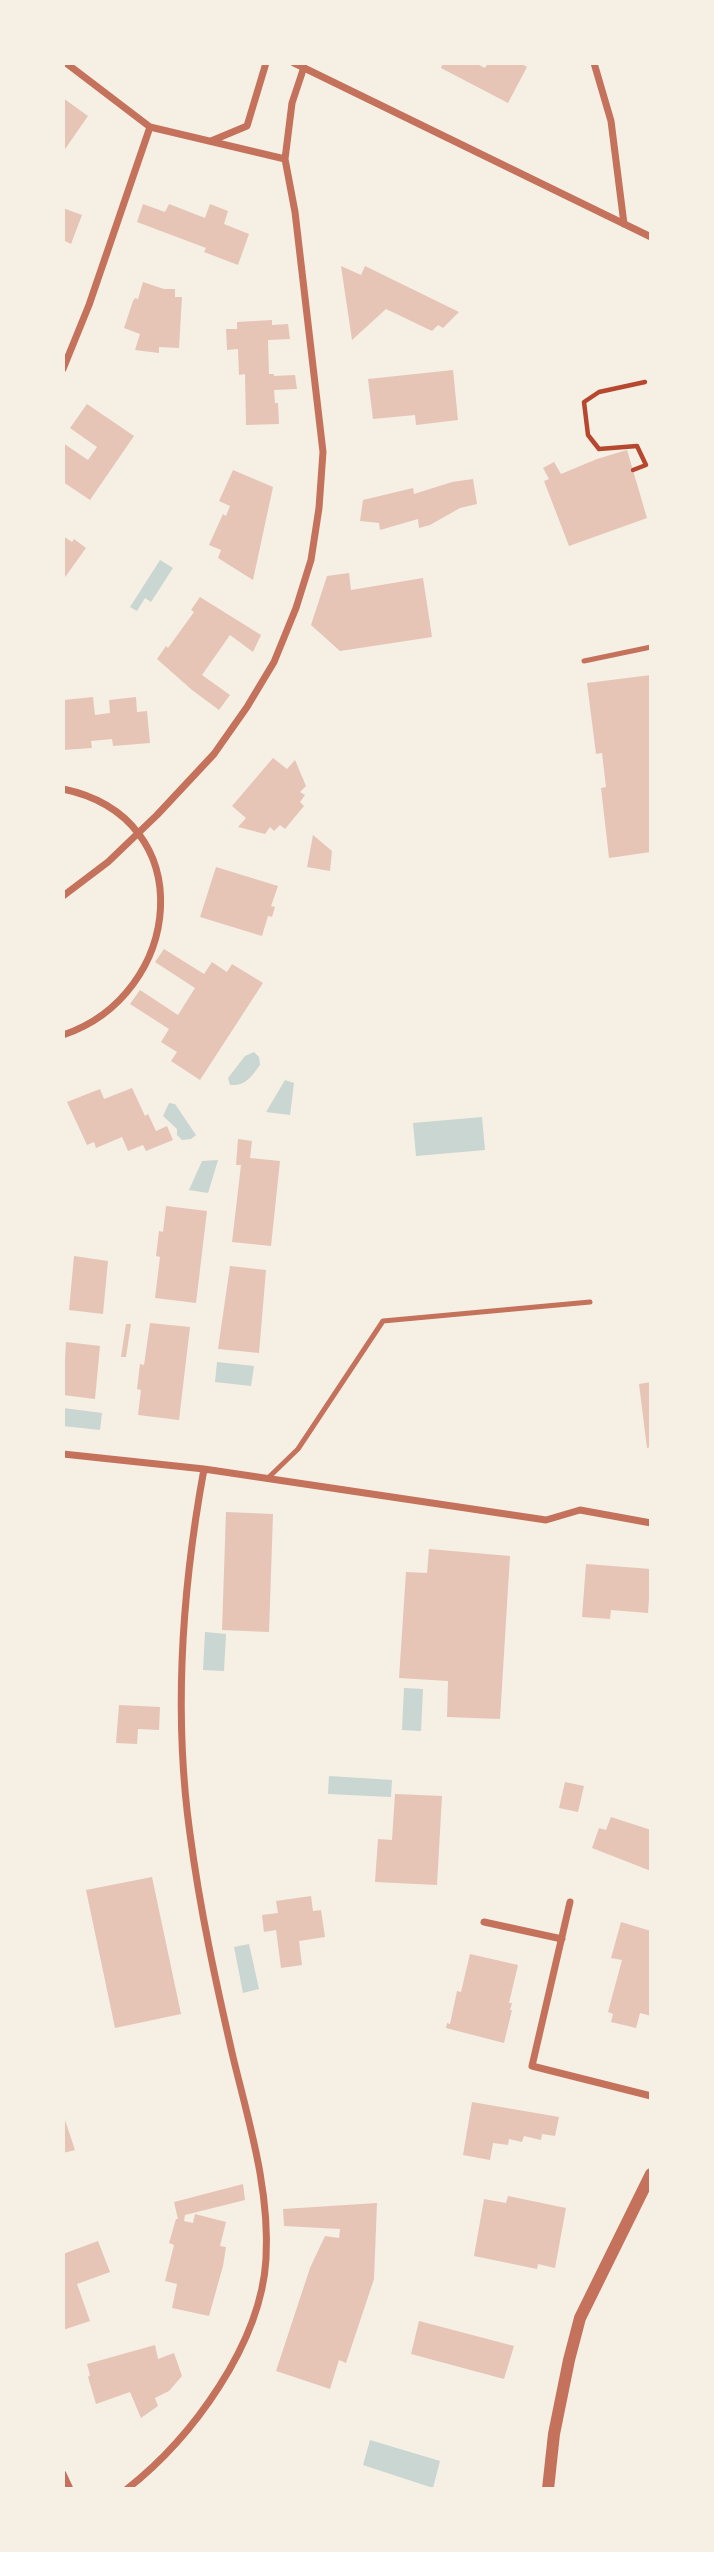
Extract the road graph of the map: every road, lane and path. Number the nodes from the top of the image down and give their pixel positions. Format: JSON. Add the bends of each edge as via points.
{"nodes":[{"id":1,"x":66,"y":63,"type":"edge"},
{"id":2,"x":267,"y":63,"type":"edge"},
{"id":3,"x":294,"y":63,"type":"edge"},
{"id":4,"x":594,"y":63,"type":"edge"},
{"id":5,"x":303,"y":65,"type":"edge"},
{"id":6,"x":150,"y":127,"type":"junction"},
{"id":7,"x":210,"y":141,"type":"junction"},
{"id":8,"x":285,"y":159,"type":"junction"},
{"id":9,"x":624,"y":224,"type":"junction"},
{"id":10,"x":651,"y":237,"type":"edge"},
{"id":11,"x":63,"y":369,"type":"edge"},
{"id":12,"x":645,"y":382,"type":"dead end"},
{"id":13,"x":633,"y":470,"type":"dead end"},
{"id":14,"x":651,"y":647,"type":"edge"},
{"id":15,"x":584,"y":661,"type":"dead end"},
{"id":16,"x":63,"y":789,"type":"edge"},
{"id":17,"x":139,"y":832,"type":"junction"},
{"id":18,"x":63,"y":896,"type":"edge"},
{"id":19,"x":63,"y":1035,"type":"edge"},
{"id":20,"x":590,"y":1302,"type":"dead end"},
{"id":21,"x":63,"y":1454,"type":"edge"},
{"id":22,"x":204,"y":1469,"type":"junction"},
{"id":23,"x":267,"y":1479,"type":"junction"},
{"id":24,"x":651,"y":1522,"type":"edge"},
{"id":25,"x":570,"y":1902,"type":"dead end"},
{"id":26,"x":484,"y":1922,"type":"dead end"},
{"id":27,"x":562,"y":1939,"type":"junction"},
{"id":28,"x":651,"y":2096,"type":"edge"},
{"id":29,"x":651,"y":2174,"type":"edge"},
{"id":30,"x":63,"y":2474,"type":"edge"},
{"id":31,"x":70,"y":2489,"type":"edge"},
{"id":32,"x":127,"y":2489,"type":"edge"},
{"id":33,"x":548,"y":2489,"type":"edge"}],
"edges":[{"from":1,"to":6,"type":"street"},
{"from":2,"to":7,"type":"street","via":[[247,126]]},
{"from":3,"to":5,"type":"street"},
{"from":4,"to":9,"type":"street","via":[[611,121]]},
{"from":5,"to":8,"type":"street","via":[[292,103]]},
{"from":5,"to":9,"type":"street"},
{"from":6,"to":7,"type":"street"},
{"from":6,"to":11,"type":"street"},
{"from":7,"to":8,"type":"street"},
{"from":8,"to":17,"type":"street","via":[[323,452],[311,560],[274,662],[247,708],[214,754]]},
{"from":9,"to":10,"type":"street"},
{"from":12,"to":13,"type":"path","via":[[599,392],[584,402],[588,435],[599,449],[637,446],[646,465]]},
{"from":14,"to":15,"type":"lane"},
{"from":16,"to":17,"type":"street","via":[[108,804]]},
{"from":17,"to":18,"type":"street"},
{"from":17,"to":19,"type":"street","via":[[159,880],[160,910],[153,946],[121,999]]},
{"from":20,"to":23,"type":"lane","via":[[383,1321],[298,1449]]},
{"from":21,"to":22,"type":"street"},
{"from":22,"to":23,"type":"street"},
{"from":22,"to":32,"type":"street","via":[[181,1654],[188,1818],[203,1929],[258,2160],[267,2216],[266,2262],[254,2316],[232,2364],[197,2418]]},
{"from":23,"to":24,"type":"street","via":[[546,1520],[580,1510]]},
{"from":25,"to":27,"type":"street"},
{"from":26,"to":27,"type":"street"},
{"from":27,"to":28,"type":"street","via":[[532,2066]]},
{"from":29,"to":33,"type":"street","via":[[580,2318],[554,2434]]},
{"from":30,"to":31,"type":"street"}]}
